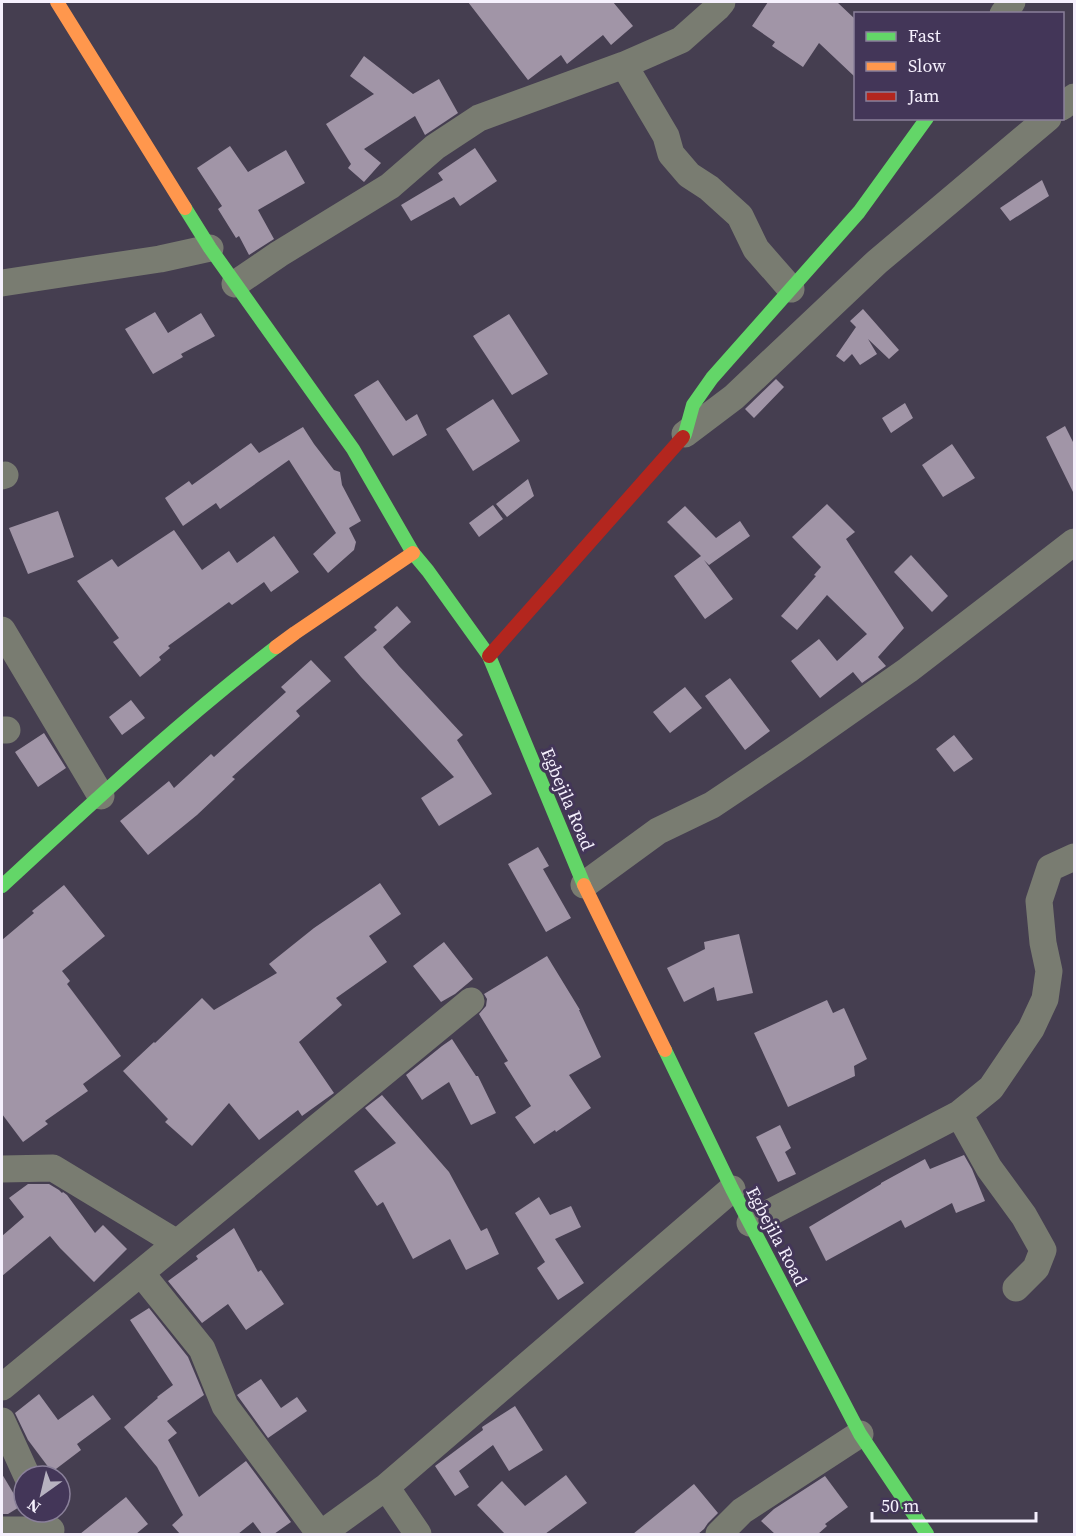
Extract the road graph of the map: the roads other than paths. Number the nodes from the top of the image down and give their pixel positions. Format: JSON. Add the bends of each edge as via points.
{"nodes":[{"id":1,"x":57,"y":2,"type":"edge"},
{"id":2,"x":722,"y":2,"type":"edge"},
{"id":3,"x":624,"y":65,"type":"junction"},
{"id":4,"x":926,"y":120,"type":"edge"},
{"id":5,"x":1046,"y":120,"type":"edge"},
{"id":6,"x":210,"y":248,"type":"junction"},
{"id":7,"x":2,"y":283,"type":"edge"},
{"id":8,"x":235,"y":284,"type":"junction"},
{"id":9,"x":791,"y":289,"type":"junction"},
{"id":10,"x":685,"y":434,"type":"junction"},
{"id":11,"x":1074,"y":542,"type":"edge"},
{"id":12,"x":412,"y":553,"type":"junction"},
{"id":13,"x":2,"y":630,"type":"edge"},
{"id":14,"x":489,"y":656,"type":"junction"},
{"id":15,"x":101,"y":796,"type":"junction"},
{"id":16,"x":1074,"y":857,"type":"edge"},
{"id":17,"x":584,"y":885,"type":"junction"},
{"id":18,"x":2,"y":886,"type":"edge"},
{"id":19,"x":471,"y":1001,"type":"dead end"},
{"id":20,"x":959,"y":1114,"type":"junction"},
{"id":21,"x":2,"y":1169,"type":"edge"},
{"id":22,"x":732,"y":1189,"type":"junction"},
{"id":23,"x":750,"y":1223,"type":"junction"},
{"id":24,"x":177,"y":1243,"type":"junction"},
{"id":25,"x":141,"y":1273,"type":"junction"},
{"id":26,"x":1016,"y":1288,"type":"dead end"},
{"id":27,"x":2,"y":1387,"type":"edge"},
{"id":28,"x":2,"y":1421,"type":"edge"},
{"id":29,"x":860,"y":1434,"type":"junction"},
{"id":30,"x":22,"y":1464,"type":"edge"},
{"id":31,"x":386,"y":1487,"type":"junction"},
{"id":32,"x":49,"y":1525,"type":"edge"},
{"id":33,"x":2,"y":1530,"type":"edge"},
{"id":34,"x":321,"y":1534,"type":"edge"},
{"id":35,"x":418,"y":1534,"type":"edge"},
{"id":36,"x":719,"y":1534,"type":"edge"},
{"id":37,"x":927,"y":1534,"type":"edge"}],
"edges":[{"from":1,"to":6,"type":"street","name":"Egbejila Road"},
{"from":2,"to":3,"type":"street","via":[[681,40]]},
{"from":3,"to":8,"type":"street","via":[[479,118],[435,147],[390,186]]},
{"from":3,"to":9,"type":"street","via":[[666,136],[671,154],[740,216],[756,249]]},
{"from":4,"to":9,"type":"street","via":[[860,212]]},
{"from":5,"to":10,"type":"street","via":[[877,262],[734,396]]},
{"from":6,"to":7,"type":"street"},
{"from":6,"to":8,"type":"street","name":"Egbejila Road"},
{"from":8,"to":12,"type":"street","name":"Egbejila Road","via":[[353,449]]},
{"from":9,"to":10,"type":"street","via":[[712,378],[693,405]]},
{"from":10,"to":14,"type":"street"},
{"from":11,"to":17,"type":"street","via":[[908,670],[794,750],[712,805],[658,831]]},
{"from":12,"to":14,"type":"street","name":"Egbejila Road"},
{"from":12,"to":15,"type":"street","via":[[244,672]]},
{"from":13,"to":15,"type":"street"},
{"from":14,"to":17,"type":"street","name":"Egbejila Road"},
{"from":15,"to":18,"type":"street"},
{"from":16,"to":20,"type":"street","via":[[1050,868],[1039,902],[1049,971],[1045,999],[1031,1029],[991,1088]]},
{"from":17,"to":22,"type":"street","name":"Egbejila Road"},
{"from":19,"to":24,"type":"street"},
{"from":20,"to":23,"type":"street"},
{"from":20,"to":26,"type":"street","via":[[1043,1250],[1036,1268]]},
{"from":21,"to":24,"type":"street","via":[[53,1168]]},
{"from":22,"to":23,"type":"street","name":"Egbejila Road"},
{"from":22,"to":31,"type":"street"},
{"from":23,"to":29,"type":"street","name":"Egbejila Road"},
{"from":24,"to":25,"type":"street"},
{"from":25,"to":27,"type":"street"},
{"from":25,"to":34,"type":"street","via":[[202,1349],[225,1406]]},
{"from":28,"to":30,"type":"street"},
{"from":29,"to":36,"type":"street","via":[[742,1511]]},
{"from":29,"to":37,"type":"street","name":"Egbejila Road"},
{"from":31,"to":34,"type":"street"},
{"from":31,"to":35,"type":"street"},
{"from":32,"to":33,"type":"street"}]}
